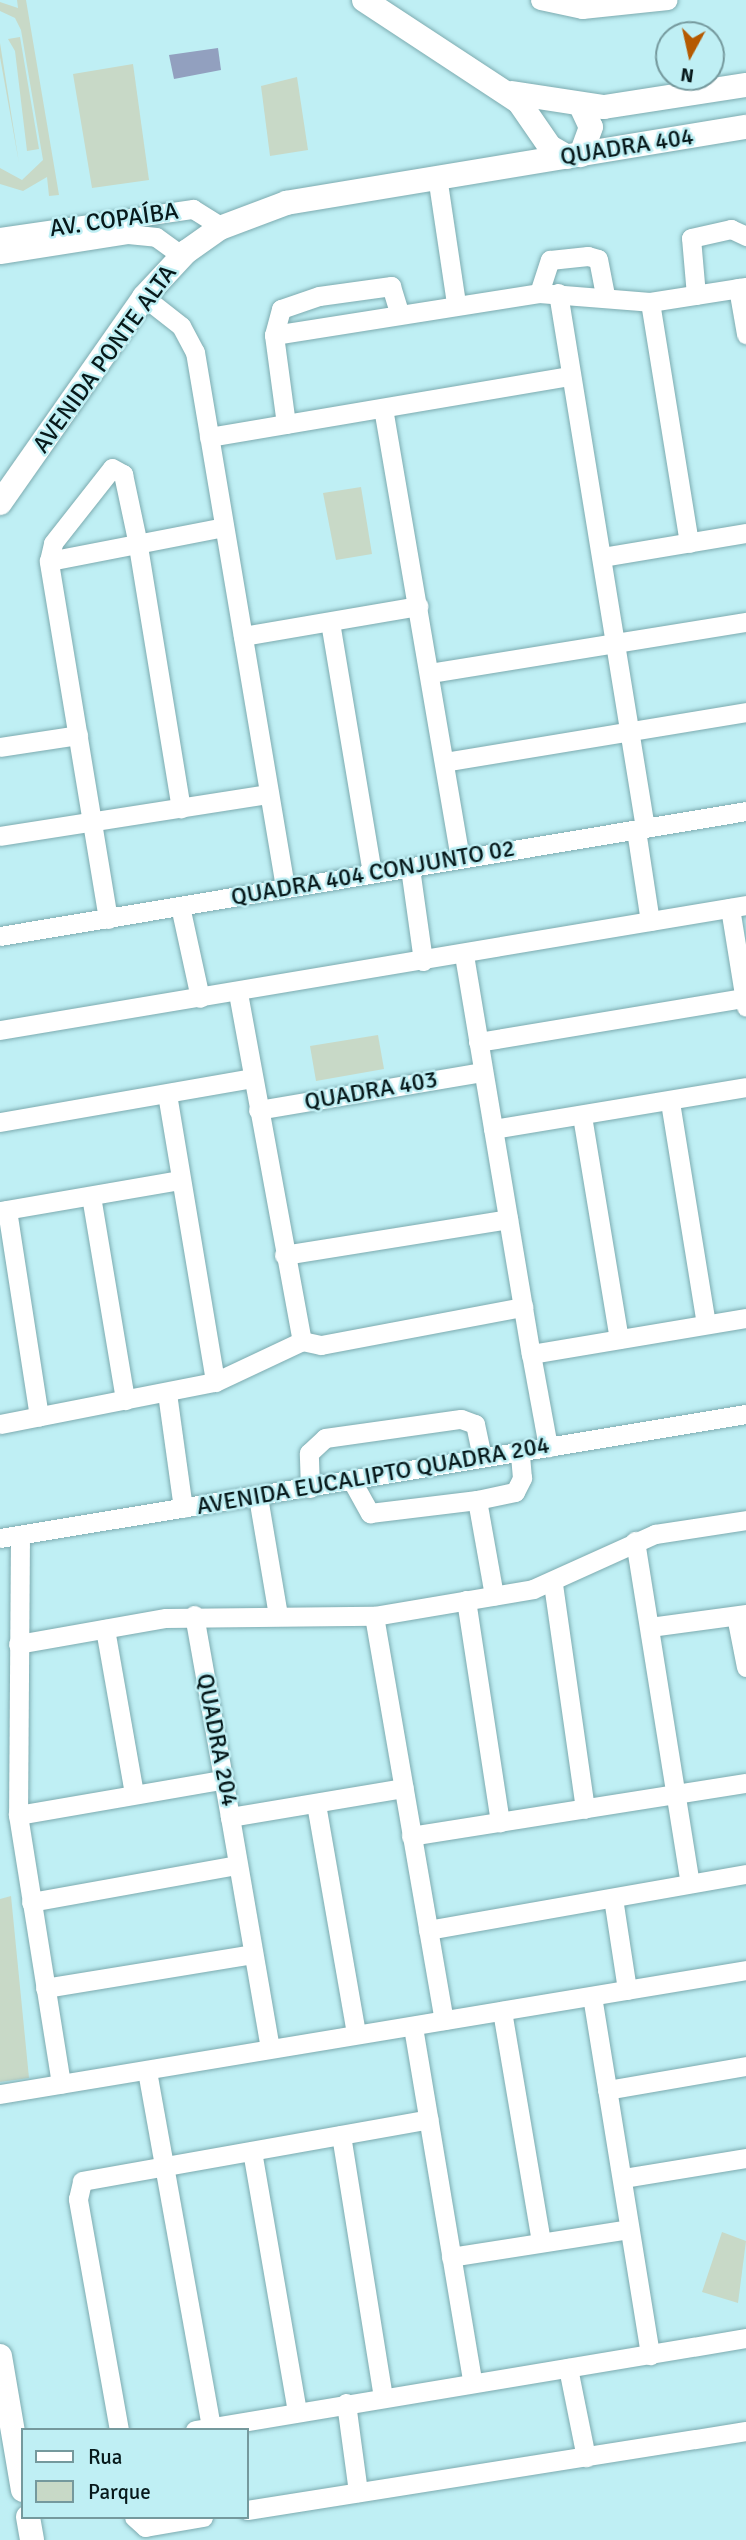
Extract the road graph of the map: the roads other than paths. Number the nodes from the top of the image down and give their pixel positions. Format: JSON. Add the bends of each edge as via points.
{"nodes":[{"id":1,"x":363,"y":0,"type":"edge"},
{"id":2,"x":540,"y":0,"type":"edge"},
{"id":3,"x":668,"y":0,"type":"edge"},
{"id":4,"x":746,"y":85,"type":"edge"},
{"id":5,"x":503,"y":90,"type":"junction"},
{"id":6,"x":574,"y":105,"type":"junction"},
{"id":7,"x":746,"y":127,"type":"edge"},
{"id":8,"x":540,"y":130,"type":"junction"},
{"id":9,"x":574,"y":156,"type":"junction"},
{"id":10,"x":508,"y":167,"type":"junction"},
{"id":11,"x":437,"y":176,"type":"junction"},
{"id":12,"x":222,"y":228,"type":"junction"},
{"id":13,"x":746,"y":236,"type":"edge"},
{"id":14,"x":0,"y":237,"type":"edge"},
{"id":15,"x":0,"y":254,"type":"edge"},
{"id":16,"x":182,"y":256,"type":"junction"},
{"id":17,"x":742,"y":287,"type":"edge"},
{"id":18,"x":549,"y":293,"type":"junction"},
{"id":19,"x":696,"y":295,"type":"junction"},
{"id":20,"x":605,"y":296,"type":"junction"},
{"id":21,"x":144,"y":297,"type":"junction"},
{"id":22,"x":650,"y":302,"type":"junction"},
{"id":23,"x":456,"y":303,"type":"junction"},
{"id":24,"x":399,"y":312,"type":"junction"},
{"id":25,"x":746,"y":334,"type":"edge"},
{"id":26,"x":274,"y":335,"type":"junction"},
{"id":27,"x":571,"y":376,"type":"junction"},
{"id":28,"x":383,"y":408,"type":"junction"},
{"id":29,"x":286,"y":424,"type":"junction"},
{"id":30,"x":209,"y":437,"type":"junction"},
{"id":31,"x":0,"y":503,"type":"edge"},
{"id":32,"x":225,"y":527,"type":"junction"},
{"id":33,"x":746,"y":533,"type":"edge"},
{"id":34,"x":137,"y":540,"type":"junction"},
{"id":35,"x":689,"y":543,"type":"junction"},
{"id":36,"x":602,"y":557,"type":"junction"},
{"id":37,"x":49,"y":561,"type":"junction"},
{"id":38,"x":418,"y":606,"type":"junction"},
{"id":39,"x":330,"y":622,"type":"junction"},
{"id":40,"x":746,"y":622,"type":"edge"},
{"id":41,"x":243,"y":636,"type":"junction"},
{"id":42,"x":617,"y":644,"type":"junction"},
{"id":43,"x":430,"y":673,"type":"junction"},
{"id":44,"x":746,"y":712,"type":"edge"},
{"id":45,"x":631,"y":732,"type":"junction"},
{"id":46,"x":78,"y":735,"type":"junction"},
{"id":47,"x":0,"y":747,"type":"edge"},
{"id":48,"x":444,"y":762,"type":"junction"},
{"id":49,"x":269,"y":794,"type":"junction"},
{"id":50,"x":181,"y":808,"type":"junction"},
{"id":51,"x":746,"y":811,"type":"edge"},
{"id":52,"x":93,"y":821,"type":"junction"},
{"id":53,"x":641,"y":829,"type":"junction"},
{"id":54,"x":0,"y":836,"type":"edge"},
{"id":55,"x":460,"y":858,"type":"junction"},
{"id":56,"x":410,"y":868,"type":"junction"},
{"id":57,"x":372,"y":873,"type":"junction"},
{"id":58,"x":285,"y":887,"type":"junction"},
{"id":59,"x":180,"y":906,"type":"junction"},
{"id":60,"x":738,"y":907,"type":"edge"},
{"id":61,"x":108,"y":919,"type":"junction"},
{"id":62,"x":650,"y":921,"type":"junction"},
{"id":63,"x":0,"y":936,"type":"edge"},
{"id":64,"x":464,"y":955,"type":"junction"},
{"id":65,"x":423,"y":961,"type":"junction"},
{"id":66,"x":238,"y":993,"type":"junction"},
{"id":67,"x":200,"y":998,"type":"junction"},
{"id":68,"x":745,"y":1003,"type":"edge"},
{"id":69,"x":0,"y":1030,"type":"edge"},
{"id":70,"x":478,"y":1042,"type":"junction"},
{"id":71,"x":483,"y":1072,"type":"junction"},
{"id":72,"x":253,"y":1079,"type":"junction"},
{"id":73,"x":746,"y":1087,"type":"edge"},
{"id":74,"x":167,"y":1094,"type":"junction"},
{"id":75,"x":670,"y":1102,"type":"junction"},
{"id":76,"x":258,"y":1110,"type":"junction"},
{"id":77,"x":582,"y":1116,"type":"junction"},
{"id":78,"x":0,"y":1122,"type":"edge"},
{"id":79,"x":493,"y":1129,"type":"junction"},
{"id":80,"x":180,"y":1180,"type":"junction"},
{"id":81,"x":91,"y":1196,"type":"junction"},
{"id":82,"x":4,"y":1210,"type":"edge"},
{"id":83,"x":508,"y":1219,"type":"junction"},
{"id":84,"x":284,"y":1255,"type":"junction"},
{"id":85,"x":523,"y":1307,"type":"junction"},
{"id":86,"x":746,"y":1318,"type":"edge"},
{"id":87,"x":706,"y":1324,"type":"junction"},
{"id":88,"x":619,"y":1339,"type":"junction"},
{"id":89,"x":302,"y":1341,"type":"junction"},
{"id":90,"x":531,"y":1354,"type":"junction"},
{"id":91,"x":215,"y":1382,"type":"junction"},
{"id":92,"x":167,"y":1393,"type":"junction"},
{"id":93,"x":125,"y":1400,"type":"junction"},
{"id":94,"x":746,"y":1414,"type":"edge"},
{"id":95,"x":39,"y":1417,"type":"junction"},
{"id":96,"x":0,"y":1424,"type":"edge"},
{"id":97,"x":548,"y":1447,"type":"junction"},
{"id":98,"x":520,"y":1452,"type":"junction"},
{"id":99,"x":482,"y":1457,"type":"junction"},
{"id":100,"x":352,"y":1481,"type":"junction"},
{"id":101,"x":310,"y":1488,"type":"junction"},
{"id":102,"x":258,"y":1497,"type":"junction"},
{"id":103,"x":477,"y":1500,"type":"junction"},
{"id":104,"x":183,"y":1508,"type":"junction"},
{"id":105,"x":746,"y":1520,"type":"edge"},
{"id":106,"x":20,"y":1535,"type":"junction"},
{"id":107,"x":0,"y":1538,"type":"edge"},
{"id":108,"x":635,"y":1541,"type":"junction"},
{"id":109,"x":553,"y":1584,"type":"junction"},
{"id":110,"x":494,"y":1595,"type":"junction"},
{"id":111,"x":466,"y":1600,"type":"junction"},
{"id":112,"x":194,"y":1615,"type":"junction"},
{"id":113,"x":278,"y":1615,"type":"junction"},
{"id":114,"x":741,"y":1615,"type":"edge"},
{"id":115,"x":374,"y":1616,"type":"junction"},
{"id":116,"x":650,"y":1627,"type":"junction"},
{"id":117,"x":105,"y":1629,"type":"junction"},
{"id":118,"x":18,"y":1644,"type":"junction"},
{"id":119,"x":746,"y":1667,"type":"edge"},
{"id":120,"x":220,"y":1780,"type":"junction"},
{"id":121,"x":746,"y":1783,"type":"edge"},
{"id":122,"x":404,"y":1788,"type":"junction"},
{"id":123,"x":134,"y":1793,"type":"junction"},
{"id":124,"x":677,"y":1794,"type":"junction"},
{"id":125,"x":316,"y":1804,"type":"junction"},
{"id":126,"x":585,"y":1809,"type":"junction"},
{"id":127,"x":18,"y":1815,"type":"junction"},
{"id":128,"x":230,"y":1818,"type":"junction"},
{"id":129,"x":500,"y":1822,"type":"junction"},
{"id":130,"x":411,"y":1836,"type":"junction"},
{"id":131,"x":237,"y":1865,"type":"junction"},
{"id":132,"x":746,"y":1874,"type":"edge"},
{"id":133,"x":690,"y":1883,"type":"junction"},
{"id":134,"x":612,"y":1898,"type":"junction"},
{"id":135,"x":31,"y":1902,"type":"junction"},
{"id":136,"x":428,"y":1930,"type":"junction"},
{"id":137,"x":252,"y":1954,"type":"junction"},
{"id":138,"x":746,"y":1970,"type":"edge"},
{"id":139,"x":45,"y":1988,"type":"junction"},
{"id":140,"x":627,"y":1990,"type":"junction"},
{"id":141,"x":592,"y":1996,"type":"junction"},
{"id":142,"x":502,"y":2011,"type":"junction"},
{"id":143,"x":444,"y":2020,"type":"junction"},
{"id":144,"x":413,"y":2027,"type":"junction"},
{"id":145,"x":356,"y":2034,"type":"junction"},
{"id":146,"x":270,"y":2048,"type":"junction"},
{"id":147,"x":746,"y":2066,"type":"edge"},
{"id":148,"x":147,"y":2071,"type":"junction"},
{"id":149,"x":61,"y":2084,"type":"junction"},
{"id":150,"x":607,"y":2090,"type":"junction"},
{"id":151,"x":0,"y":2094,"type":"edge"},
{"id":152,"x":429,"y":2119,"type":"junction"},
{"id":153,"x":341,"y":2135,"type":"junction"},
{"id":154,"x":252,"y":2151,"type":"junction"},
{"id":155,"x":746,"y":2158,"type":"edge"},
{"id":156,"x":164,"y":2164,"type":"junction"},
{"id":157,"x":623,"y":2178,"type":"junction"},
{"id":158,"x":629,"y":2229,"type":"junction"},
{"id":159,"x":541,"y":2242,"type":"junction"},
{"id":160,"x":451,"y":2257,"type":"junction"},
{"id":161,"x":746,"y":2338,"type":"edge"},
{"id":162,"x":650,"y":2355,"type":"junction"},
{"id":163,"x":0,"y":2356,"type":"edge"},
{"id":164,"x":568,"y":2368,"type":"junction"},
{"id":165,"x":472,"y":2381,"type":"junction"},
{"id":166,"x":383,"y":2397,"type":"junction"},
{"id":167,"x":346,"y":2403,"type":"junction"},
{"id":168,"x":297,"y":2412,"type":"junction"},
{"id":169,"x":119,"y":2428,"type":"edge"},
{"id":170,"x":203,"y":2428,"type":"edge"},
{"id":171,"x":746,"y":2431,"type":"edge"},
{"id":172,"x":20,"y":2454,"type":"edge"},
{"id":173,"x":586,"y":2457,"type":"junction"},
{"id":174,"x":358,"y":2492,"type":"junction"},
{"id":175,"x":248,"y":2510,"type":"edge"},
{"id":176,"x":28,"y":2519,"type":"edge"},
{"id":177,"x":136,"y":2519,"type":"edge"},
{"id":178,"x":191,"y":2519,"type":"edge"},
{"id":179,"x":32,"y":2540,"type":"edge"}],
"edges":[{"from":1,"to":5,"type":"main road"},
{"from":2,"to":3,"type":"street","via":[[582,9]]},
{"from":4,"to":6,"type":"main road","via":[[634,105]]},
{"from":5,"to":6,"type":"main road"},
{"from":5,"to":8,"type":"main road","via":[[530,112]]},
{"from":6,"to":8,"type":"main road"},
{"from":6,"to":9,"type":"main road","via":[[591,127]]},
{"from":7,"to":9,"type":"main road","name":"QUADRA 404"},
{"from":8,"to":9,"type":"main road"},
{"from":8,"to":10,"type":"main road","via":[[530,150]]},
{"from":9,"to":10,"type":"main road","name":"QUADRA 404"},
{"from":10,"to":11,"type":"main road","name":"AVENIDA PONTE ALTA"},
{"from":11,"to":12,"type":"main road","name":"AVENIDA PONTE ALTA","via":[[286,203]]},
{"from":11,"to":23,"type":"street"},
{"from":12,"to":14,"type":"street","name":"AV. COPAÍBA","via":[[193,209]]},
{"from":12,"to":16,"type":"main road","name":"AVENIDA PONTE ALTA"},
{"from":13,"to":19,"type":"street","via":[[732,229],[691,238]]},
{"from":15,"to":16,"type":"street","name":"AV. COPAÍBA","via":[[128,233],[156,237]]},
{"from":16,"to":21,"type":"main road","name":"AVENIDA PONTE ALTA"},
{"from":17,"to":19,"type":"street"},
{"from":17,"to":25,"type":"street"},
{"from":18,"to":20,"type":"street"},
{"from":18,"to":20,"type":"street","via":[[550,260],[588,256],[598,259]]},
{"from":18,"to":23,"type":"street"},
{"from":18,"to":27,"type":"street"},
{"from":19,"to":22,"type":"street"},
{"from":20,"to":22,"type":"street"},
{"from":21,"to":30,"type":"street","via":[[191,341]]},
{"from":21,"to":31,"type":"main road","name":"AVENIDA PONTE ALTA"},
{"from":22,"to":35,"type":"street"},
{"from":23,"to":24,"type":"street"},
{"from":24,"to":26,"type":"street"},
{"from":24,"to":26,"type":"street","via":[[391,286],[319,296],[281,309]]},
{"from":26,"to":29,"type":"street"},
{"from":27,"to":28,"type":"street"},
{"from":27,"to":36,"type":"street"},
{"from":28,"to":29,"type":"street"},
{"from":28,"to":38,"type":"street"},
{"from":29,"to":30,"type":"street"},
{"from":30,"to":32,"type":"street"},
{"from":32,"to":34,"type":"street"},
{"from":32,"to":41,"type":"street"},
{"from":33,"to":35,"type":"street"},
{"from":34,"to":37,"type":"street"},
{"from":34,"to":37,"type":"street","via":[[123,474],[112,468],[53,543]]},
{"from":34,"to":50,"type":"street"},
{"from":35,"to":36,"type":"street"},
{"from":36,"to":42,"type":"street"},
{"from":37,"to":46,"type":"street"},
{"from":38,"to":39,"type":"street"},
{"from":38,"to":43,"type":"street"},
{"from":39,"to":41,"type":"street"},
{"from":39,"to":57,"type":"street"},
{"from":40,"to":42,"type":"street"},
{"from":41,"to":49,"type":"street"},
{"from":42,"to":43,"type":"street"},
{"from":42,"to":45,"type":"street"},
{"from":43,"to":48,"type":"street"},
{"from":44,"to":45,"type":"street"},
{"from":45,"to":48,"type":"street"},
{"from":45,"to":53,"type":"street"},
{"from":46,"to":47,"type":"street"},
{"from":46,"to":52,"type":"street"},
{"from":48,"to":55,"type":"street"},
{"from":49,"to":50,"type":"street"},
{"from":49,"to":58,"type":"street"},
{"from":50,"to":52,"type":"street"},
{"from":51,"to":53,"type":"street","name":"QUADRA 404 CONJUNTO 02"},
{"from":52,"to":54,"type":"street"},
{"from":52,"to":61,"type":"street"},
{"from":53,"to":55,"type":"street","name":"QUADRA 404 CONJUNTO 02"},
{"from":53,"to":62,"type":"street"},
{"from":55,"to":56,"type":"street","name":"QUADRA 404 CONJUNTO 02"},
{"from":56,"to":57,"type":"street","name":"QUADRA 404 CONJUNTO 02"},
{"from":56,"to":65,"type":"street"},
{"from":57,"to":58,"type":"street","name":"QUADRA 404 CONJUNTO 02"},
{"from":58,"to":59,"type":"street","name":"QUADRA 404 CONJUNTO 02"},
{"from":59,"to":61,"type":"street","name":"QUADRA 404 CONJUNTO 02"},
{"from":59,"to":67,"type":"street"},
{"from":60,"to":62,"type":"street"},
{"from":60,"to":68,"type":"street"},
{"from":61,"to":63,"type":"street","name":"QUADRA 404 CONJUNTO 02"},
{"from":62,"to":64,"type":"street"},
{"from":64,"to":65,"type":"street"},
{"from":64,"to":70,"type":"street"},
{"from":65,"to":66,"type":"street"},
{"from":66,"to":67,"type":"street"},
{"from":66,"to":72,"type":"street"},
{"from":67,"to":69,"type":"street"},
{"from":68,"to":70,"type":"street"},
{"from":70,"to":71,"type":"street"},
{"from":71,"to":76,"type":"street","name":"QUADRA 403"},
{"from":71,"to":79,"type":"street"},
{"from":72,"to":74,"type":"street"},
{"from":72,"to":76,"type":"street"},
{"from":73,"to":75,"type":"street"},
{"from":74,"to":78,"type":"street"},
{"from":74,"to":80,"type":"street"},
{"from":75,"to":77,"type":"street"},
{"from":75,"to":87,"type":"street"},
{"from":76,"to":84,"type":"street"},
{"from":77,"to":79,"type":"street"},
{"from":77,"to":88,"type":"street"},
{"from":79,"to":83,"type":"street"},
{"from":80,"to":81,"type":"street"},
{"from":80,"to":91,"type":"street"},
{"from":81,"to":82,"type":"street"},
{"from":81,"to":93,"type":"street"},
{"from":82,"to":95,"type":"street"},
{"from":83,"to":84,"type":"street"},
{"from":83,"to":85,"type":"street"},
{"from":84,"to":89,"type":"street"},
{"from":85,"to":89,"type":"street","via":[[321,1345]]},
{"from":85,"to":90,"type":"street"},
{"from":86,"to":87,"type":"street"},
{"from":87,"to":88,"type":"street"},
{"from":88,"to":90,"type":"street"},
{"from":89,"to":91,"type":"street"},
{"from":90,"to":97,"type":"street"},
{"from":91,"to":92,"type":"street"},
{"from":92,"to":93,"type":"street"},
{"from":92,"to":104,"type":"street"},
{"from":93,"to":95,"type":"street"},
{"from":94,"to":97,"type":"street","name":"AVENIDA EUCALIPTO QUADRA 204"},
{"from":95,"to":96,"type":"street"},
{"from":97,"to":98,"type":"street","name":"AVENIDA EUCALIPTO QUADRA 204"},
{"from":98,"to":99,"type":"street","name":"AVENIDA EUCALIPTO QUADRA 204"},
{"from":98,"to":103,"type":"street","via":[[522,1478],[515,1492]]},
{"from":99,"to":100,"type":"street","name":"AVENIDA EUCALIPTO QUADRA 204"},
{"from":99,"to":101,"type":"street","via":[[475,1424],[461,1419],[325,1438],[309,1453]]},
{"from":100,"to":101,"type":"street","name":"AVENIDA EUCALIPTO QUADRA 204"},
{"from":100,"to":103,"type":"street","via":[[370,1513]]},
{"from":101,"to":102,"type":"street","name":"AVENIDA EUCALIPTO QUADRA 204"},
{"from":102,"to":104,"type":"street","name":"AVENIDA EUCALIPTO QUADRA 204"},
{"from":102,"to":113,"type":"street"},
{"from":103,"to":110,"type":"street"},
{"from":104,"to":106,"type":"street","name":"AVENIDA EUCALIPTO QUADRA 204"},
{"from":105,"to":108,"type":"street"},
{"from":106,"to":107,"type":"street","name":"AVENIDA EUCALIPTO QUADRA 204"},
{"from":106,"to":118,"type":"street"},
{"from":108,"to":109,"type":"street"},
{"from":108,"to":116,"type":"street"},
{"from":109,"to":110,"type":"street"},
{"from":109,"to":126,"type":"street"},
{"from":110,"to":111,"type":"street"},
{"from":111,"to":115,"type":"street"},
{"from":111,"to":129,"type":"street"},
{"from":112,"to":113,"type":"street"},
{"from":112,"to":117,"type":"street"},
{"from":112,"to":120,"type":"street","name":"QUADRA 204"},
{"from":113,"to":115,"type":"street"},
{"from":114,"to":116,"type":"street"},
{"from":114,"to":119,"type":"street"},
{"from":115,"to":122,"type":"street"},
{"from":116,"to":124,"type":"street"},
{"from":117,"to":118,"type":"street"},
{"from":117,"to":123,"type":"street"},
{"from":118,"to":127,"type":"street"},
{"from":120,"to":123,"type":"street"},
{"from":120,"to":128,"type":"street","name":"QUADRA 204"},
{"from":121,"to":124,"type":"street"},
{"from":122,"to":125,"type":"street","name":"QUADRA 204"},
{"from":122,"to":130,"type":"street"},
{"from":123,"to":127,"type":"street"},
{"from":124,"to":126,"type":"street"},
{"from":124,"to":133,"type":"street"},
{"from":125,"to":128,"type":"street","name":"QUADRA 204"},
{"from":125,"to":145,"type":"street"},
{"from":126,"to":129,"type":"street"},
{"from":127,"to":135,"type":"street"},
{"from":128,"to":131,"type":"street"},
{"from":129,"to":130,"type":"street"},
{"from":130,"to":136,"type":"street"},
{"from":131,"to":135,"type":"street"},
{"from":131,"to":137,"type":"street"},
{"from":132,"to":133,"type":"street"},
{"from":133,"to":134,"type":"street"},
{"from":134,"to":136,"type":"street"},
{"from":134,"to":140,"type":"street"},
{"from":135,"to":139,"type":"street"},
{"from":136,"to":143,"type":"street"},
{"from":137,"to":139,"type":"street"},
{"from":137,"to":146,"type":"street"},
{"from":138,"to":140,"type":"street"},
{"from":139,"to":149,"type":"street"},
{"from":140,"to":141,"type":"street"},
{"from":141,"to":142,"type":"street"},
{"from":141,"to":150,"type":"street"},
{"from":142,"to":143,"type":"street"},
{"from":142,"to":159,"type":"street"},
{"from":143,"to":144,"type":"street"},
{"from":144,"to":145,"type":"street"},
{"from":144,"to":152,"type":"street"},
{"from":145,"to":146,"type":"street"},
{"from":146,"to":148,"type":"street"},
{"from":147,"to":150,"type":"street"},
{"from":148,"to":149,"type":"street"},
{"from":148,"to":156,"type":"street"},
{"from":149,"to":151,"type":"street"},
{"from":150,"to":157,"type":"street"},
{"from":152,"to":153,"type":"street"},
{"from":152,"to":160,"type":"street"},
{"from":153,"to":154,"type":"street"},
{"from":153,"to":166,"type":"street"},
{"from":154,"to":156,"type":"street"},
{"from":154,"to":168,"type":"street"},
{"from":155,"to":157,"type":"street"},
{"from":156,"to":169,"type":"street","via":[[88,2176],[79,2189]]},
{"from":156,"to":170,"type":"street"},
{"from":157,"to":158,"type":"street"},
{"from":158,"to":159,"type":"street"},
{"from":158,"to":162,"type":"street"},
{"from":159,"to":160,"type":"street"},
{"from":160,"to":165,"type":"street"},
{"from":161,"to":162,"type":"street"},
{"from":162,"to":164,"type":"street"},
{"from":163,"to":172,"type":"main road"},
{"from":164,"to":165,"type":"street"},
{"from":164,"to":173,"type":"street"},
{"from":165,"to":166,"type":"street"},
{"from":166,"to":167,"type":"street"},
{"from":167,"to":168,"type":"street"},
{"from":167,"to":174,"type":"street"},
{"from":168,"to":170,"type":"street"},
{"from":171,"to":173,"type":"street"},
{"from":173,"to":174,"type":"street"},
{"from":174,"to":175,"type":"street"},
{"from":176,"to":179,"type":"main road"},
{"from":177,"to":178,"type":"street","via":[[145,2527]]}]}
